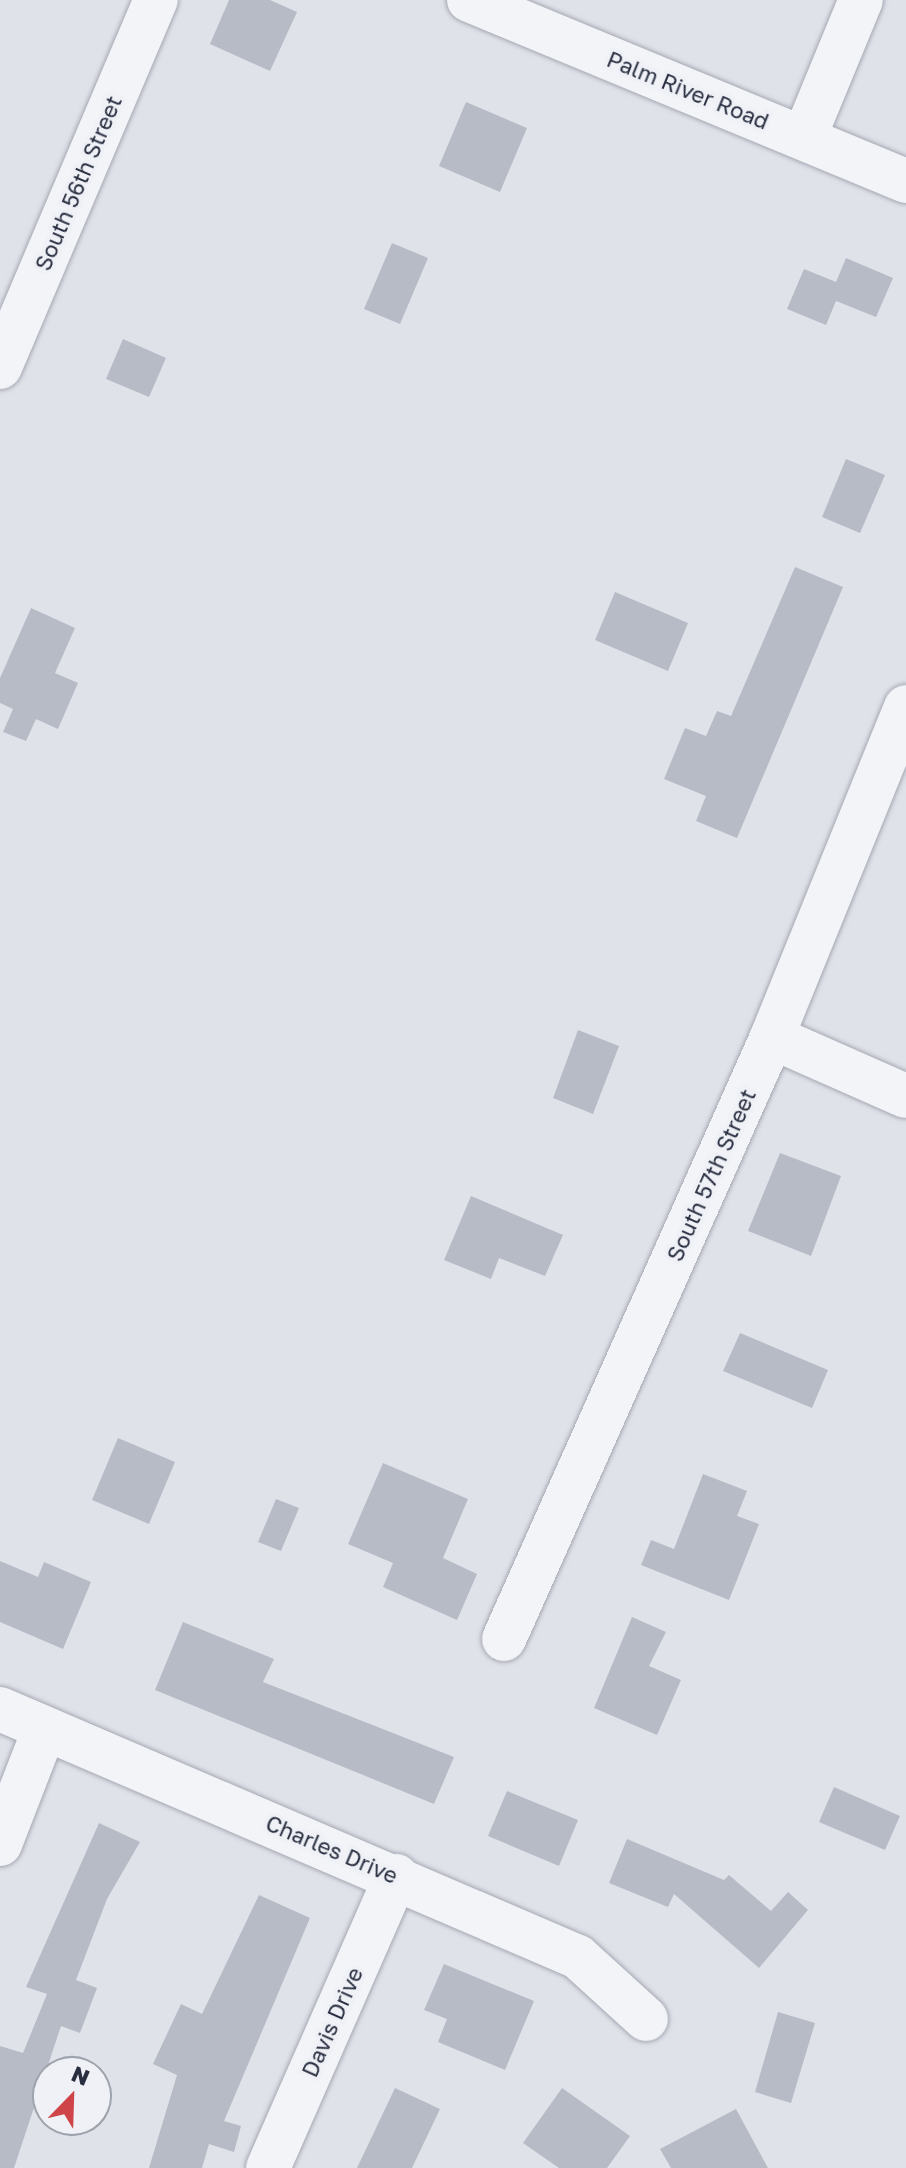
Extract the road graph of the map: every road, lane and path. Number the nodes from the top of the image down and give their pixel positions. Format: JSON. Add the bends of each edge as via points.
{"nodes":[{"id":1,"x":156,"y":0,"type":"edge"},
{"id":2,"x":469,"y":0,"type":"edge"},
{"id":3,"x":861,"y":0,"type":"edge"},
{"id":4,"x":804,"y":138,"type":"junction"},
{"id":5,"x":906,"y":181,"type":"edge"},
{"id":6,"x":9,"y":319,"type":"edge"},
{"id":7,"x":0,"y":367,"type":"edge"},
{"id":8,"x":906,"y":707,"type":"edge"},
{"id":9,"x":772,"y":1037,"type":"junction"},
{"id":10,"x":906,"y":1096,"type":"edge"},
{"id":11,"x":504,"y":1639,"type":"dead end"},
{"id":12,"x":0,"y":1709,"type":"edge"},
{"id":13,"x":45,"y":1728,"type":"junction"},
{"id":14,"x":0,"y":1844,"type":"edge"},
{"id":15,"x":396,"y":1876,"type":"junction"},
{"id":16,"x":646,"y":2019,"type":"dead end"},
{"id":17,"x":268,"y":2168,"type":"edge"}],
"edges":[{"from":1,"to":6,"type":"street","name":"South 56th Street"},
{"from":2,"to":4,"type":"street","name":"Palm River Road"},
{"from":3,"to":4,"type":"street"},
{"from":4,"to":5,"type":"street","name":"Palm River Road"},
{"from":6,"to":7,"type":"street","name":"South 56th Street"},
{"from":8,"to":9,"type":"street","name":"South 57th Street"},
{"from":9,"to":10,"type":"street"},
{"from":9,"to":11,"type":"street","name":"South 57th Street"},
{"from":12,"to":13,"type":"street","name":"Charles Drive"},
{"from":13,"to":14,"type":"street"},
{"from":13,"to":15,"type":"street","name":"Charles Drive"},
{"from":15,"to":16,"type":"street","name":"Charles Drive","via":[[578,1957]]},
{"from":15,"to":17,"type":"street","name":"Davis Drive"}]}
